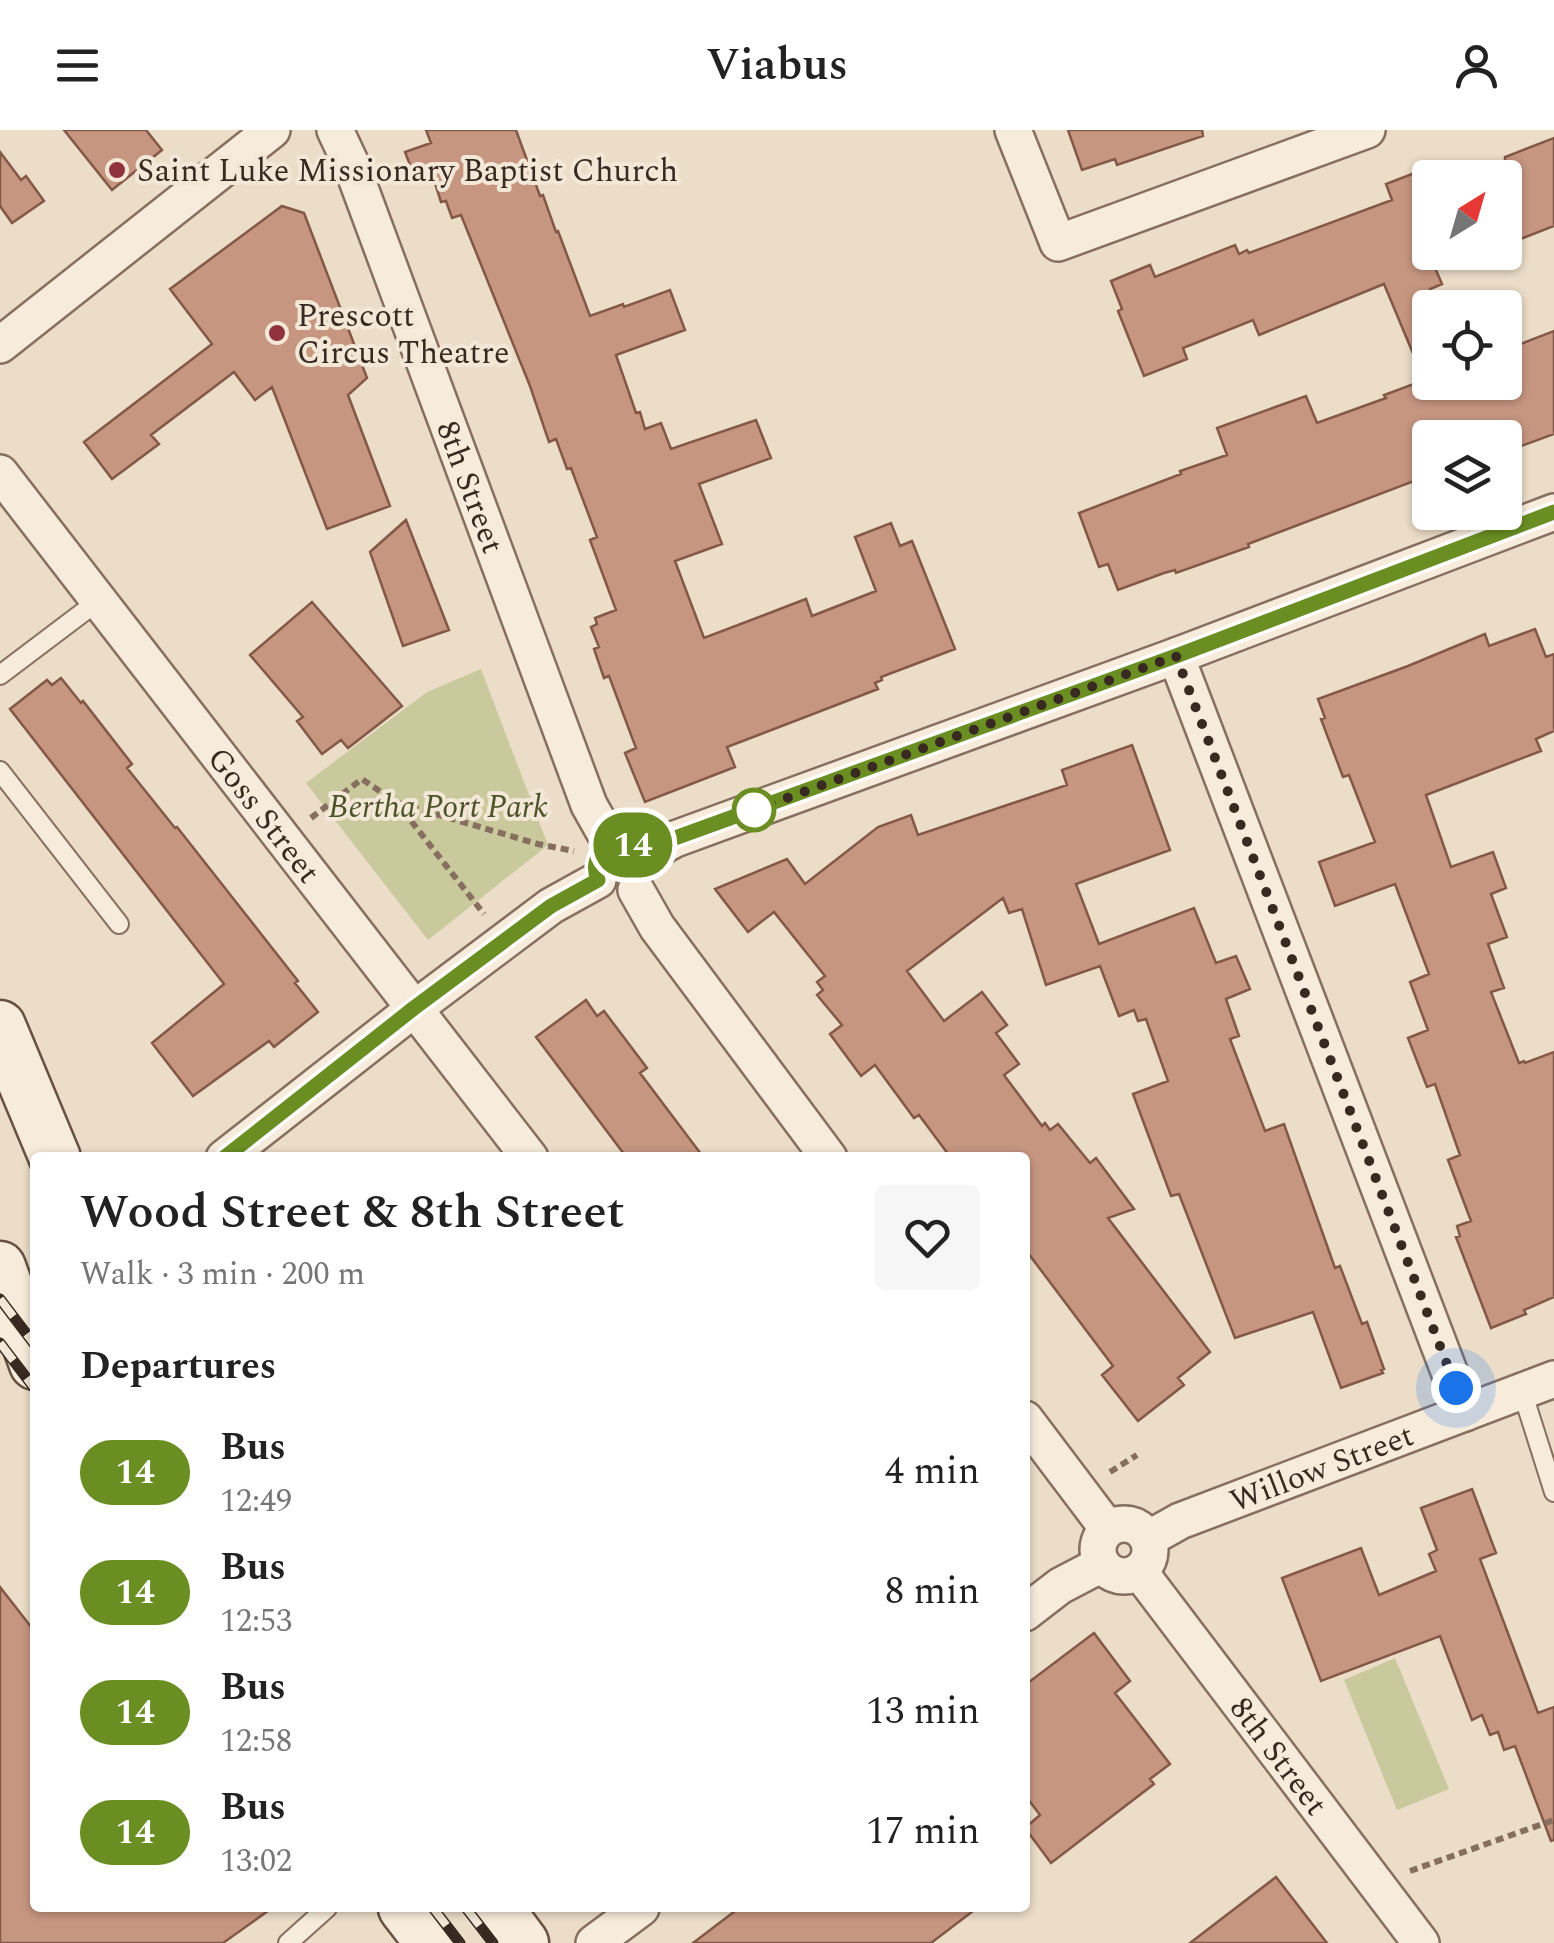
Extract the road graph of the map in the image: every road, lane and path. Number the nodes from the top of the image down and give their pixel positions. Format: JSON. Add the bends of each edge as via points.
{"nodes":[{"id":1,"x":272,"y":130,"type":"edge"},
{"id":2,"x":335,"y":130,"type":"edge"},
{"id":3,"x":1013,"y":130,"type":"edge"},
{"id":4,"x":1367,"y":130,"type":"edge"},
{"id":5,"x":0,"y":345,"type":"edge"},
{"id":6,"x":0,"y":474,"type":"edge"},
{"id":7,"x":1554,"y":512,"type":"edge"},
{"id":8,"x":98,"y":601,"type":"junction"},
{"id":9,"x":1176,"y":656,"type":"junction"},
{"id":10,"x":0,"y":675,"type":"edge"},
{"id":11,"x":0,"y":771,"type":"edge"},
{"id":12,"x":397,"y":803,"type":"junction"},
{"id":13,"x":282,"y":840,"type":"junction"},
{"id":14,"x":617,"y":865,"type":"junction"},
{"id":15,"x":119,"y":924,"type":"dead end"},
{"id":16,"x":505,"y":940,"type":"junction"},
{"id":17,"x":414,"y":1008,"type":"junction"},
{"id":18,"x":0,"y":1026,"type":"edge"},
{"id":19,"x":53,"y":1152,"type":"edge"},
{"id":20,"x":232,"y":1152,"type":"edge"},
{"id":21,"x":525,"y":1152,"type":"edge"},
{"id":22,"x":826,"y":1152,"type":"edge"},
{"id":23,"x":0,"y":1267,"type":"edge"},
{"id":24,"x":17,"y":1316,"type":"edge"},
{"id":25,"x":30,"y":1351,"type":"edge"},
{"id":26,"x":1538,"y":1385,"type":"edge"},
{"id":27,"x":1465,"y":1413,"type":"junction"},
{"id":28,"x":1030,"y":1427,"type":"edge"},
{"id":29,"x":1554,"y":1492,"type":"edge"},
{"id":30,"x":1105,"y":1546,"type":"junction"},
{"id":31,"x":1143,"y":1555,"type":"junction"},
{"id":32,"x":1030,"y":1608,"type":"edge"},
{"id":33,"x":1554,"y":1820,"type":"edge"},
{"id":34,"x":1376,"y":1884,"type":"junction"},
{"id":35,"x":322,"y":1912,"type":"edge"},
{"id":36,"x":407,"y":1912,"type":"edge"},
{"id":37,"x":500,"y":1912,"type":"edge"},
{"id":38,"x":635,"y":1912,"type":"edge"},
{"id":39,"x":288,"y":1943,"type":"edge"},
{"id":40,"x":431,"y":1943,"type":"edge"},
{"id":41,"x":523,"y":1943,"type":"edge"},
{"id":42,"x":594,"y":1943,"type":"edge"},
{"id":43,"x":1421,"y":1943,"type":"edge"}],
"edges":[{"from":1,"to":5,"type":"street"},
{"from":2,"to":14,"type":"street","name":"8th Street"},
{"from":3,"to":4,"type":"street","via":[[1058,243]]},
{"from":6,"to":8,"type":"street","name":"Goss Street"},
{"from":7,"to":9,"type":"street"},
{"from":8,"to":10,"type":"lane"},
{"from":8,"to":13,"type":"street","name":"Goss Street"},
{"from":9,"to":14,"type":"street"},
{"from":9,"to":27,"type":"street"},
{"from":11,"to":15,"type":"lane"},
{"from":12,"to":13,"type":"path","via":[[362,779]]},
{"from":12,"to":14,"type":"path"},
{"from":12,"to":16,"type":"path"},
{"from":13,"to":17,"type":"street","name":"Goss Street"},
{"from":14,"to":16,"type":"street"},
{"from":14,"to":22,"type":"street","name":"8th Street"},
{"from":16,"to":17,"type":"street"},
{"from":17,"to":20,"type":"street"},
{"from":17,"to":21,"type":"street","name":"Goss Street"},
{"from":18,"to":19,"type":"main road"},
{"from":23,"to":24,"type":"main road"},
{"from":24,"to":25,"type":"main road"},
{"from":26,"to":27,"type":"street","name":"Willow Street"},
{"from":26,"to":29,"type":"lane"},
{"from":27,"to":31,"type":"street","name":"Willow Street","via":[[1180,1521]]},
{"from":28,"to":30,"type":"street"},
{"from":30,"to":31,"type":"street","via":[[1118,1575],[1130,1575]]},
{"from":30,"to":31,"type":"street","via":[[1118,1524],[1130,1524],[1140,1529]]},
{"from":30,"to":32,"type":"street"},
{"from":31,"to":34,"type":"street","name":"8th Street"},
{"from":33,"to":34,"type":"path"},
{"from":34,"to":43,"type":"street","name":"8th Street"},
{"from":35,"to":39,"type":"lane"},
{"from":36,"to":40,"type":"main road"},
{"from":37,"to":41,"type":"main road"},
{"from":38,"to":42,"type":"street"}]}
